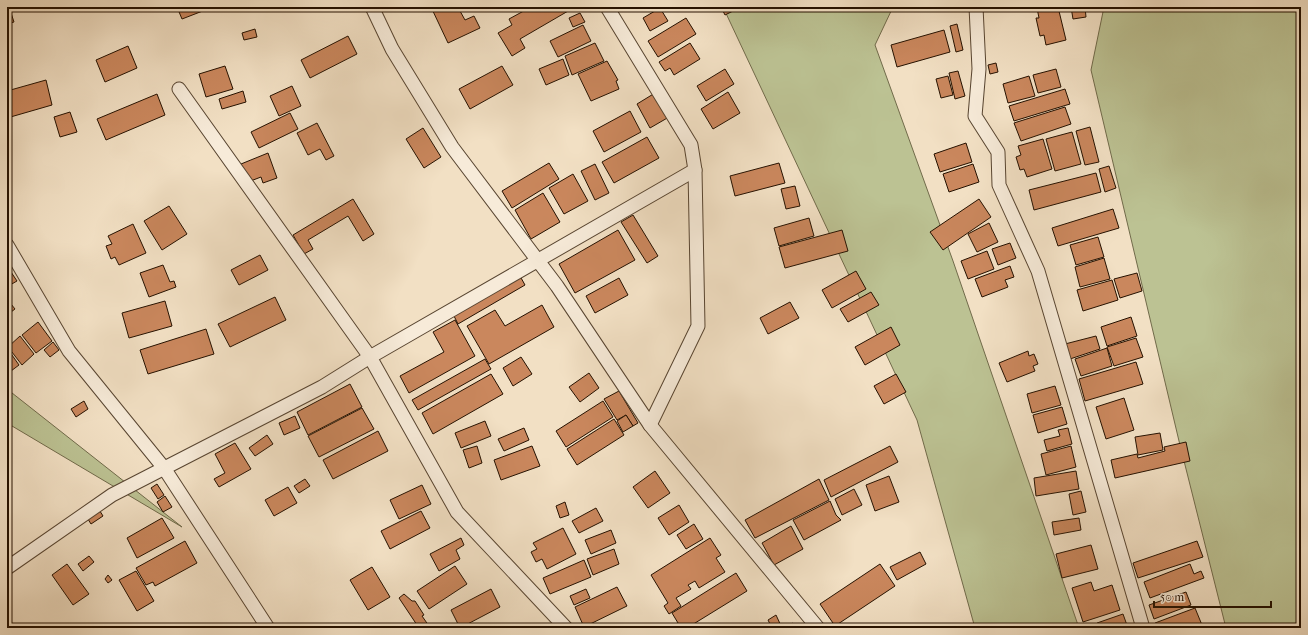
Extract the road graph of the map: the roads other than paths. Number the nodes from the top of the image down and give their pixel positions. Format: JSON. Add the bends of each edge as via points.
{"nodes":[{"id":1,"x":372,"y":7,"type":"edge"},
{"id":2,"x":607,"y":7,"type":"edge"},
{"id":3,"x":976,"y":7,"type":"edge"},
{"id":4,"x":179,"y":89,"type":"dead end"},
{"id":5,"x":695,"y":170,"type":"junction"},
{"id":6,"x":7,"y":245,"type":"edge"},
{"id":7,"x":538,"y":261,"type":"junction"},
{"id":8,"x":370,"y":357,"type":"junction"},
{"id":9,"x":650,"y":425,"type":"junction"},
{"id":10,"x":164,"y":468,"type":"junction"},
{"id":11,"x":7,"y":568,"type":"edge"},
{"id":12,"x":268,"y":628,"type":"edge"},
{"id":13,"x":566,"y":628,"type":"edge"},
{"id":14,"x":818,"y":628,"type":"edge"},
{"id":15,"x":1143,"y":628,"type":"edge"}],
"edges":[{"from":1,"to":7,"type":"street","via":[[392,49],[452,147]]},
{"from":2,"to":5,"type":"street","via":[[690,145]]},
{"from":3,"to":15,"type":"street","via":[[979,69],[974,116],[998,152],[999,185],[1038,271]]},
{"from":4,"to":8,"type":"street"},
{"from":5,"to":7,"type":"street"},
{"from":5,"to":9,"type":"street","via":[[698,326]]},
{"from":6,"to":10,"type":"street","via":[[69,350]]},
{"from":7,"to":8,"type":"street"},
{"from":7,"to":9,"type":"street"},
{"from":8,"to":10,"type":"street","via":[[322,387]]},
{"from":8,"to":13,"type":"street","via":[[457,512]]},
{"from":9,"to":14,"type":"street"},
{"from":10,"to":11,"type":"street","via":[[112,495]]},
{"from":10,"to":12,"type":"street"}]}
